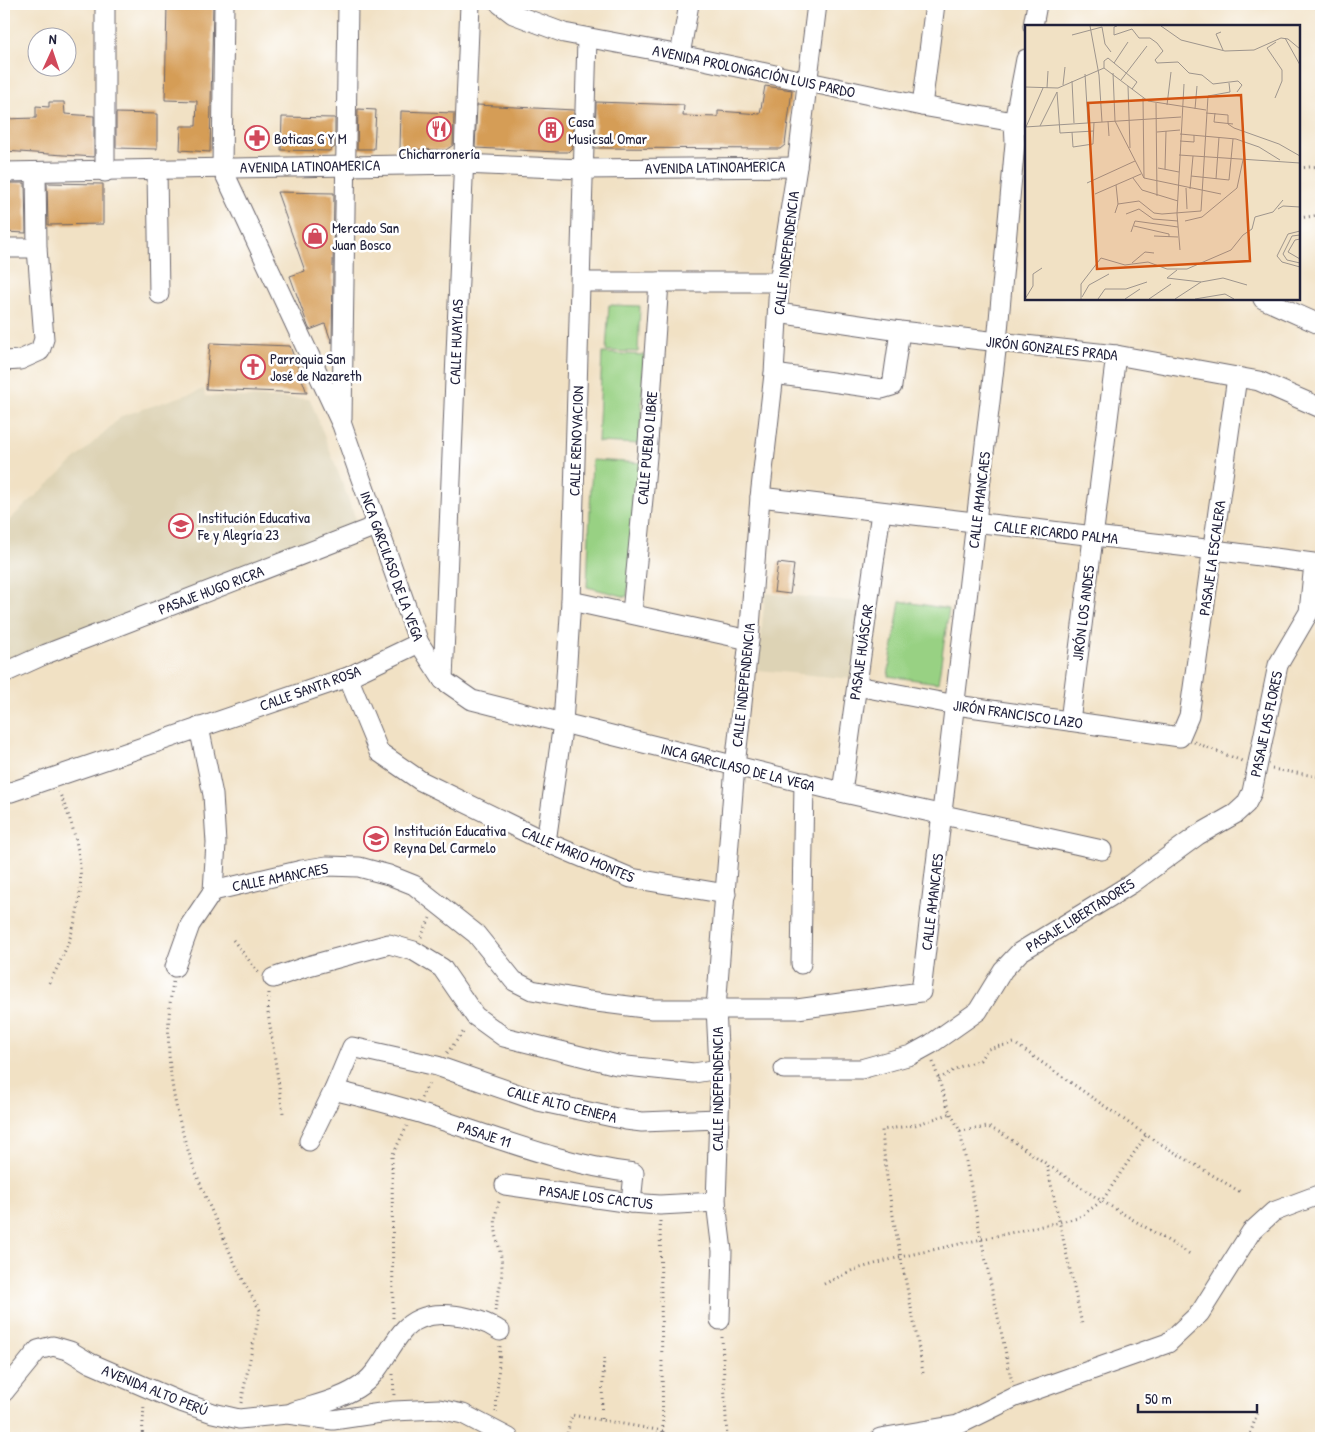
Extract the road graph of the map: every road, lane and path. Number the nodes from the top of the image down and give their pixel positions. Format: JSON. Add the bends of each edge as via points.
{"nodes":[{"id":1,"x":105,"y":4,"type":"edge"},
{"id":2,"x":224,"y":4,"type":"edge"},
{"id":3,"x":348,"y":4,"type":"edge"},
{"id":4,"x":470,"y":4,"type":"edge"},
{"id":5,"x":500,"y":4,"type":"edge"},
{"id":6,"x":689,"y":4,"type":"edge"},
{"id":7,"x":817,"y":4,"type":"edge"},
{"id":8,"x":935,"y":4,"type":"edge"},
{"id":9,"x":1037,"y":4,"type":"edge"},
{"id":10,"x":1313,"y":4,"type":"edge"},
{"id":11,"x":1321,"y":12,"type":"edge"},
{"id":12,"x":1033,"y":25,"type":"edge"},
{"id":13,"x":587,"y":38,"type":"junction"},
{"id":14,"x":680,"y":55,"type":"junction"},
{"id":15,"x":1025,"y":64,"type":"edge"},
{"id":16,"x":807,"y":83,"type":"junction"},
{"id":17,"x":922,"y":106,"type":"junction"},
{"id":18,"x":1014,"y":122,"type":"junction"},
{"id":19,"x":1021,"y":143,"type":"edge"},
{"id":20,"x":462,"y":164,"type":"junction"},
{"id":21,"x":344,"y":165,"type":"junction"},
{"id":22,"x":1321,"y":166,"type":"edge"},
{"id":23,"x":797,"y":167,"type":"junction"},
{"id":24,"x":222,"y":168,"type":"junction"},
{"id":25,"x":1300,"y":168,"type":"edge"},
{"id":26,"x":582,"y":169,"type":"junction"},
{"id":27,"x":157,"y":171,"type":"junction"},
{"id":28,"x":4,"y":172,"type":"edge"},
{"id":29,"x":36,"y":172,"type":"junction"},
{"id":30,"x":105,"y":172,"type":"junction"},
{"id":31,"x":1321,"y":215,"type":"edge"},
{"id":32,"x":1300,"y":218,"type":"edge"},
{"id":33,"x":4,"y":248,"type":"edge"},
{"id":34,"x":36,"y":248,"type":"junction"},
{"id":35,"x":582,"y":282,"type":"junction"},
{"id":36,"x":659,"y":282,"type":"junction"},
{"id":37,"x":779,"y":282,"type":"junction"},
{"id":38,"x":159,"y":294,"type":"dead end"},
{"id":39,"x":1266,"y":300,"type":"edge"},
{"id":40,"x":778,"y":313,"type":"junction"},
{"id":41,"x":1321,"y":325,"type":"edge"},
{"id":42,"x":900,"y":331,"type":"junction"},
{"id":43,"x":997,"y":342,"type":"junction"},
{"id":44,"x":1116,"y":355,"type":"junction"},
{"id":45,"x":4,"y":361,"type":"edge"},
{"id":46,"x":774,"y":374,"type":"junction"},
{"id":47,"x":1237,"y":377,"type":"junction"},
{"id":48,"x":1321,"y":408,"type":"edge"},
{"id":49,"x":342,"y":425,"type":"junction"},
{"id":50,"x":760,"y":497,"type":"junction"},
{"id":51,"x":881,"y":512,"type":"junction"},
{"id":52,"x":976,"y":524,"type":"junction"},
{"id":53,"x":376,"y":526,"type":"junction"},
{"id":54,"x":1093,"y":536,"type":"junction"},
{"id":55,"x":1214,"y":550,"type":"junction"},
{"id":56,"x":1318,"y":564,"type":"edge"},
{"id":57,"x":571,"y":601,"type":"junction"},
{"id":58,"x":632,"y":613,"type":"junction"},
{"id":59,"x":749,"y":640,"type":"junction"},
{"id":60,"x":419,"y":643,"type":"junction"},
{"id":61,"x":4,"y":673,"type":"edge"},
{"id":62,"x":348,"y":676,"type":"junction"},
{"id":63,"x":444,"y":680,"type":"junction"},
{"id":64,"x":857,"y":686,"type":"junction"},
{"id":65,"x":956,"y":706,"type":"junction"},
{"id":66,"x":1070,"y":722,"type":"junction"},
{"id":67,"x":563,"y":723,"type":"junction"},
{"id":68,"x":199,"y":727,"type":"junction"},
{"id":69,"x":1180,"y":737,"type":"joint"},
{"id":70,"x":735,"y":766,"type":"junction"},
{"id":71,"x":53,"y":777,"type":"junction"},
{"id":72,"x":804,"y":782,"type":"junction"},
{"id":73,"x":11,"y":792,"type":"dead end"},
{"id":74,"x":842,"y":792,"type":"junction"},
{"id":75,"x":942,"y":816,"type":"junction"},
{"id":76,"x":1198,"y":835,"type":"joint"},
{"id":77,"x":546,"y":842,"type":"junction"},
{"id":78,"x":1102,"y":850,"type":"dead end"},
{"id":79,"x":213,"y":891,"type":"junction"},
{"id":80,"x":726,"y":894,"type":"junction"},
{"id":81,"x":438,"y":902,"type":"junction"},
{"id":82,"x":233,"y":940,"type":"dead end"},
{"id":83,"x":414,"y":951,"type":"junction"},
{"id":84,"x":801,"y":964,"type":"dead end"},
{"id":85,"x":175,"y":967,"type":"joint"},
{"id":86,"x":273,"y":978,"type":"junction"},
{"id":87,"x":49,"y":983,"type":"dead end"},
{"id":88,"x":716,"y":1008,"type":"junction"},
{"id":89,"x":476,"y":1016,"type":"junction"},
{"id":90,"x":931,"y":1044,"type":"junction"},
{"id":91,"x":437,"y":1066,"type":"junction"},
{"id":92,"x":719,"y":1069,"type":"junction"},
{"id":93,"x":784,"y":1069,"type":"dead end"},
{"id":94,"x":938,"y":1079,"type":"junction"},
{"id":95,"x":334,"y":1090,"type":"junction"},
{"id":96,"x":414,"y":1111,"type":"junction"},
{"id":97,"x":283,"y":1113,"type":"dead end"},
{"id":98,"x":952,"y":1113,"type":"junction"},
{"id":99,"x":718,"y":1119,"type":"junction"},
{"id":100,"x":960,"y":1132,"type":"junction"},
{"id":101,"x":1146,"y":1135,"type":"junction"},
{"id":102,"x":309,"y":1141,"type":"dead end"},
{"id":103,"x":1047,"y":1166,"type":"junction"},
{"id":104,"x":505,"y":1185,"type":"joint"},
{"id":105,"x":1242,"y":1193,"type":"dead end"},
{"id":106,"x":1321,"y":1194,"type":"edge"},
{"id":107,"x":1102,"y":1201,"type":"junction"},
{"id":108,"x":716,"y":1202,"type":"junction"},
{"id":109,"x":631,"y":1203,"type":"junction"},
{"id":110,"x":660,"y":1205,"type":"junction"},
{"id":111,"x":1061,"y":1224,"type":"junction"},
{"id":112,"x":980,"y":1238,"type":"junction"},
{"id":113,"x":1190,"y":1254,"type":"dead end"},
{"id":114,"x":900,"y":1256,"type":"junction"},
{"id":115,"x":824,"y":1284,"type":"dead end"},
{"id":116,"x":4,"y":1293,"type":"edge"},
{"id":117,"x":8,"y":1306,"type":"dead end"},
{"id":118,"x":720,"y":1320,"type":"joint"},
{"id":119,"x":1082,"y":1324,"type":"dead end"},
{"id":120,"x":497,"y":1329,"type":"junction"},
{"id":121,"x":393,"y":1344,"type":"junction"},
{"id":122,"x":604,"y":1358,"type":"dead end"},
{"id":123,"x":393,"y":1373,"type":"dead end"},
{"id":124,"x":923,"y":1373,"type":"dead end"},
{"id":125,"x":145,"y":1387,"type":"junction"},
{"id":126,"x":4,"y":1392,"type":"edge"},
{"id":127,"x":1015,"y":1397,"type":"junction"},
{"id":128,"x":1321,"y":1404,"type":"edge"},
{"id":129,"x":1258,"y":1410,"type":"dead end"},
{"id":130,"x":394,"y":1411,"type":"junction"},
{"id":131,"x":287,"y":1414,"type":"junction"},
{"id":132,"x":239,"y":1419,"type":"junction"},
{"id":133,"x":602,"y":1419,"type":"junction"},
{"id":134,"x":490,"y":1427,"type":"junction"},
{"id":135,"x":663,"y":1431,"type":"junction"},
{"id":136,"x":142,"y":1438,"type":"edge"},
{"id":137,"x":509,"y":1438,"type":"edge"},
{"id":138,"x":566,"y":1438,"type":"edge"},
{"id":139,"x":664,"y":1438,"type":"edge"},
{"id":140,"x":727,"y":1438,"type":"edge"},
{"id":141,"x":880,"y":1438,"type":"edge"},
{"id":142,"x":1249,"y":1438,"type":"edge"},
{"id":143,"x":1320,"y":1438,"type":"edge"}],
"edges":[{"from":1,"to":30,"type":"street"},
{"from":2,"to":24,"type":"street","name":"INCA GARCILASO DE LA VEGA"},
{"from":3,"to":21,"type":"street"},
{"from":4,"to":20,"type":"street","name":"CALLE HUAYLAS"},
{"from":5,"to":13,"type":"street","name":"AVENIDA PROLONGACIÓN LUIS PARDO","via":[[538,25]]},
{"from":6,"to":14,"type":"street"},
{"from":7,"to":16,"type":"street","name":"CALLE INDEPENDENCIA"},
{"from":8,"to":17,"type":"street"},
{"from":9,"to":12,"type":"street"},
{"from":10,"to":11,"type":"path"},
{"from":13,"to":14,"type":"street","name":"AVENIDA PROLONGACIÓN LUIS PARDO"},
{"from":13,"to":26,"type":"street","name":"CALLE RENOVACION"},
{"from":14,"to":16,"type":"street","name":"AVENIDA PROLONGACIÓN LUIS PARDO"},
{"from":15,"to":18,"type":"street","name":"CALLE AMANCAES"},
{"from":16,"to":17,"type":"street","name":"AVENIDA PROLONGACIÓN LUIS PARDO"},
{"from":16,"to":23,"type":"street","name":"CALLE INDEPENDENCIA"},
{"from":17,"to":18,"type":"street","name":"AVENIDA PROLONGACIÓN LUIS PARDO"},
{"from":18,"to":19,"type":"street","name":"CALLE AMANCAES"},
{"from":19,"to":43,"type":"street","name":"CALLE AMANCAES"},
{"from":20,"to":21,"type":"street","name":"AVENIDA LATINOAMERICA"},
{"from":20,"to":26,"type":"street","name":"AVENIDA LATINOAMERICA"},
{"from":20,"to":63,"type":"street","name":"CALLE HUAYLAS"},
{"from":21,"to":24,"type":"street","name":"AVENIDA LATINOAMERICA"},
{"from":21,"to":49,"type":"street"},
{"from":22,"to":25,"type":"path"},
{"from":23,"to":26,"type":"street","name":"AVENIDA LATINOAMERICA"},
{"from":23,"to":37,"type":"street","name":"CALLE INDEPENDENCIA"},
{"from":24,"to":27,"type":"street","name":"AVENIDA LATINOAMERICA"},
{"from":24,"to":49,"type":"street","name":"INCA GARCILASO DE LA VEGA"},
{"from":26,"to":35,"type":"street","name":"CALLE RENOVACION"},
{"from":27,"to":30,"type":"street","name":"AVENIDA LATINOAMERICA"},
{"from":27,"to":38,"type":"street"},
{"from":28,"to":29,"type":"street","name":"AVENIDA LATINOAMERICA"},
{"from":29,"to":30,"type":"street","name":"AVENIDA LATINOAMERICA"},
{"from":29,"to":34,"type":"street"},
{"from":31,"to":32,"type":"path"},
{"from":33,"to":34,"type":"street"},
{"from":34,"to":45,"type":"street","via":[[44,339],[40,351],[20,360]]},
{"from":35,"to":36,"type":"street"},
{"from":35,"to":57,"type":"street","name":"CALLE RENOVACION"},
{"from":36,"to":37,"type":"street"},
{"from":36,"to":58,"type":"street","name":"CALLE PUEBLO LIBRE"},
{"from":37,"to":40,"type":"street","name":"CALLE INDEPENDENCIA"},
{"from":39,"to":41,"type":"street"},
{"from":40,"to":42,"type":"street","name":"JIRÓN GONZALES PRADA"},
{"from":40,"to":46,"type":"street","name":"CALLE INDEPENDENCIA"},
{"from":42,"to":43,"type":"street","name":"JIRÓN GONZALES PRADA"},
{"from":42,"to":46,"type":"street","via":[[892,386],[882,389]]},
{"from":43,"to":44,"type":"street","name":"JIRÓN GONZALES PRADA"},
{"from":43,"to":52,"type":"street","name":"CALLE AMANCAES"},
{"from":44,"to":47,"type":"street","name":"JIRÓN GONZALES PRADA"},
{"from":44,"to":54,"type":"street","name":"JIRÓN LOS ANDES"},
{"from":46,"to":50,"type":"street","name":"CALLE INDEPENDENCIA"},
{"from":47,"to":48,"type":"street","name":"JIRÓN GONZALES PRADA","via":[[1259,381]]},
{"from":47,"to":55,"type":"street","name":"PASAJE LA ESCALERA"},
{"from":49,"to":53,"type":"street","name":"INCA GARCILASO DE LA VEGA"},
{"from":50,"to":51,"type":"street","name":"CALLE RICARDO PALMA"},
{"from":50,"to":59,"type":"street","name":"CALLE INDEPENDENCIA"},
{"from":51,"to":52,"type":"street","name":"CALLE RICARDO PALMA"},
{"from":51,"to":64,"type":"street","name":"PASAJE HUÁSCAR"},
{"from":52,"to":54,"type":"street","name":"CALLE RICARDO PALMA"},
{"from":52,"to":65,"type":"street","name":"CALLE AMANCAES"},
{"from":53,"to":60,"type":"street","name":"INCA GARCILASO DE LA VEGA"},
{"from":53,"to":61,"type":"street","name":"PASAJE HUGO RICRA"},
{"from":54,"to":55,"type":"street","name":"CALLE RICARDO PALMA"},
{"from":54,"to":66,"type":"street","name":"JIRÓN LOS ANDES"},
{"from":55,"to":56,"type":"street","name":"CALLE RICARDO PALMA"},
{"from":55,"to":69,"type":"street","name":"PASAJE LA ESCALERA","via":[[1189,716]]},
{"from":56,"to":76,"type":"street","name":"PASAJE LAS FLORES","via":[[1309,612],[1278,665],[1252,792],[1246,804],[1235,814]]},
{"from":57,"to":58,"type":"street"},
{"from":57,"to":67,"type":"street","name":"CALLE RENOVACION"},
{"from":58,"to":59,"type":"street"},
{"from":59,"to":70,"type":"street","name":"CALLE INDEPENDENCIA"},
{"from":60,"to":62,"type":"street","name":"CALLE SANTA ROSA"},
{"from":60,"to":63,"type":"street","name":"INCA GARCILASO DE LA VEGA"},
{"from":62,"to":68,"type":"street","name":"CALLE SANTA ROSA"},
{"from":62,"to":77,"type":"street","name":"CALLE MARIO MONTES","via":[[379,752],[420,781]]},
{"from":63,"to":67,"type":"street","name":"INCA GARCILASO DE LA VEGA","via":[[472,700]]},
{"from":64,"to":65,"type":"street","name":"JIRÓN FRANCISCO LAZO"},
{"from":64,"to":74,"type":"street","name":"PASAJE HUÁSCAR"},
{"from":65,"to":66,"type":"street","name":"JIRÓN FRANCISCO LAZO"},
{"from":65,"to":75,"type":"street","name":"CALLE AMANCAES"},
{"from":66,"to":69,"type":"street","name":"JIRÓN FRANCISCO LAZO"},
{"from":67,"to":70,"type":"street","name":"INCA GARCILASO DE LA VEGA"},
{"from":67,"to":77,"type":"street","name":"CALLE RENOVACION"},
{"from":68,"to":71,"type":"street","name":"CALLE SANTA ROSA"},
{"from":68,"to":79,"type":"street","via":[[213,795],[216,843]]},
{"from":70,"to":72,"type":"street","name":"INCA GARCILASO DE LA VEGA"},
{"from":70,"to":80,"type":"street","name":"CALLE INDEPENDENCIA"},
{"from":71,"to":73,"type":"street","name":"CALLE SANTA ROSA"},
{"from":71,"to":87,"type":"path","via":[[71,818],[79,852],[80,893],[73,934]]},
{"from":72,"to":74,"type":"street","name":"INCA GARCILASO DE LA VEGA"},
{"from":72,"to":84,"type":"street"},
{"from":74,"to":75,"type":"street","name":"INCA GARCILASO DE LA VEGA"},
{"from":75,"to":78,"type":"street","name":"INCA GARCILASO DE LA VEGA"},
{"from":75,"to":88,"type":"street","name":"CALLE AMANCAES","via":[[921,992],[797,1009]]},
{"from":76,"to":90,"type":"street","name":"PASAJE LIBERTADORES","via":[[1131,884],[1020,952],[1003,970],[978,1011]]},
{"from":77,"to":80,"type":"street","name":"CALLE MARIO MONTES","via":[[631,878]]},
{"from":79,"to":81,"type":"street","name":"CALLE AMANCAES","via":[[302,870],[327,866],[359,867],[414,886]]},
{"from":79,"to":85,"type":"street","via":[[190,926]]},
{"from":80,"to":88,"type":"street","name":"CALLE INDEPENDENCIA"},
{"from":81,"to":83,"type":"path"},
{"from":81,"to":88,"type":"street","name":"CALLE AMANCAES","via":[[476,934],[514,982],[532,990],[589,1002],[652,1009]]},
{"from":82,"to":86,"type":"path","via":[[264,979]]},
{"from":83,"to":86,"type":"street","via":[[389,944]]},
{"from":83,"to":89,"type":"street","via":[[442,968]]},
{"from":85,"to":132,"type":"path","via":[[169,1030],[178,1119],[196,1176],[243,1283],[260,1310]]},
{"from":86,"to":97,"type":"path","via":[[268,1013]]},
{"from":88,"to":92,"type":"street","name":"CALLE INDEPENDENCIA"},
{"from":89,"to":91,"type":"path"},
{"from":89,"to":92,"type":"street","via":[[504,1037],[617,1065],[694,1073]]},
{"from":90,"to":93,"type":"street","name":"PASAJE LIBERTADORES","via":[[911,1055],[861,1069]]},
{"from":90,"to":94,"type":"path"},
{"from":91,"to":95,"type":"street","name":"CALLE ALTO CENEPA","via":[[352,1047]]},
{"from":91,"to":96,"type":"path"},
{"from":91,"to":99,"type":"street","name":"CALLE ALTO CENEPA","via":[[538,1101],[626,1120]]},
{"from":92,"to":99,"type":"street","name":"CALLE INDEPENDENCIA"},
{"from":94,"to":98,"type":"path"},
{"from":94,"to":101,"type":"path","via":[[980,1060],[987,1049],[1014,1042]]},
{"from":95,"to":96,"type":"street","name":"PASAJE 11"},
{"from":95,"to":102,"type":"street"},
{"from":96,"to":109,"type":"street","name":"PASAJE 11","via":[[555,1158],[634,1174]]},
{"from":96,"to":121,"type":"path","via":[[392,1156]]},
{"from":98,"to":100,"type":"path"},
{"from":98,"to":114,"type":"path","via":[[915,1125],[882,1130],[886,1180]]},
{"from":99,"to":108,"type":"street","name":"CALLE INDEPENDENCIA"},
{"from":100,"to":103,"type":"path","via":[[988,1127]]},
{"from":100,"to":112,"type":"path"},
{"from":101,"to":105,"type":"path"},
{"from":101,"to":107,"type":"path"},
{"from":103,"to":107,"type":"path"},
{"from":103,"to":111,"type":"path"},
{"from":104,"to":109,"type":"street","name":"PASAJE LOS CACTUS"},
{"from":104,"to":120,"type":"path","via":[[496,1208],[495,1234],[502,1271]]},
{"from":106,"to":127,"type":"street","via":[[1273,1212],[1251,1232],[1200,1313],[1168,1343]]},
{"from":107,"to":111,"type":"path","via":[[1078,1218]]},
{"from":107,"to":113,"type":"path"},
{"from":108,"to":110,"type":"street","name":"PASAJE LOS CACTUS"},
{"from":108,"to":118,"type":"street","name":"CALLE INDEPENDENCIA","via":[[722,1251]]},
{"from":109,"to":110,"type":"street","name":"PASAJE LOS CACTUS"},
{"from":110,"to":135,"type":"path"},
{"from":111,"to":112,"type":"path"},
{"from":111,"to":119,"type":"path"},
{"from":112,"to":114,"type":"path"},
{"from":112,"to":127,"type":"path"},
{"from":114,"to":115,"type":"path","via":[[854,1270]]},
{"from":114,"to":124,"type":"path","via":[[912,1302]]},
{"from":116,"to":117,"type":"path"},
{"from":118,"to":140,"type":"path"},
{"from":120,"to":121,"type":"street","via":[[470,1317],[424,1317],[410,1324]]},
{"from":120,"to":134,"type":"path","via":[[497,1410]]},
{"from":121,"to":131,"type":"street","via":[[365,1382],[353,1391]]},
{"from":122,"to":133,"type":"path"},
{"from":123,"to":130,"type":"path"},
{"from":125,"to":126,"type":"street","name":"AVENIDA ALTO PERÚ","via":[[53,1346],[38,1350]]},
{"from":125,"to":132,"type":"street","name":"AVENIDA ALTO PERÚ","via":[[204,1410]]},
{"from":125,"to":136,"type":"path"},
{"from":127,"to":141,"type":"street","via":[[958,1425]]},
{"from":128,"to":143,"type":"path"},
{"from":129,"to":142,"type":"path"},
{"from":130,"to":131,"type":"street","name":"AVENIDA ALTO PERÚ","via":[[332,1420]]},
{"from":130,"to":134,"type":"street","name":"AVENIDA ALTO PERÚ","via":[[439,1409],[463,1414]]},
{"from":131,"to":132,"type":"street","name":"AVENIDA ALTO PERÚ"},
{"from":133,"to":135,"type":"path"},
{"from":133,"to":138,"type":"path","via":[[572,1415]]},
{"from":134,"to":137,"type":"street","name":"AVENIDA ALTO PERÚ"},
{"from":135,"to":139,"type":"path"}]}
